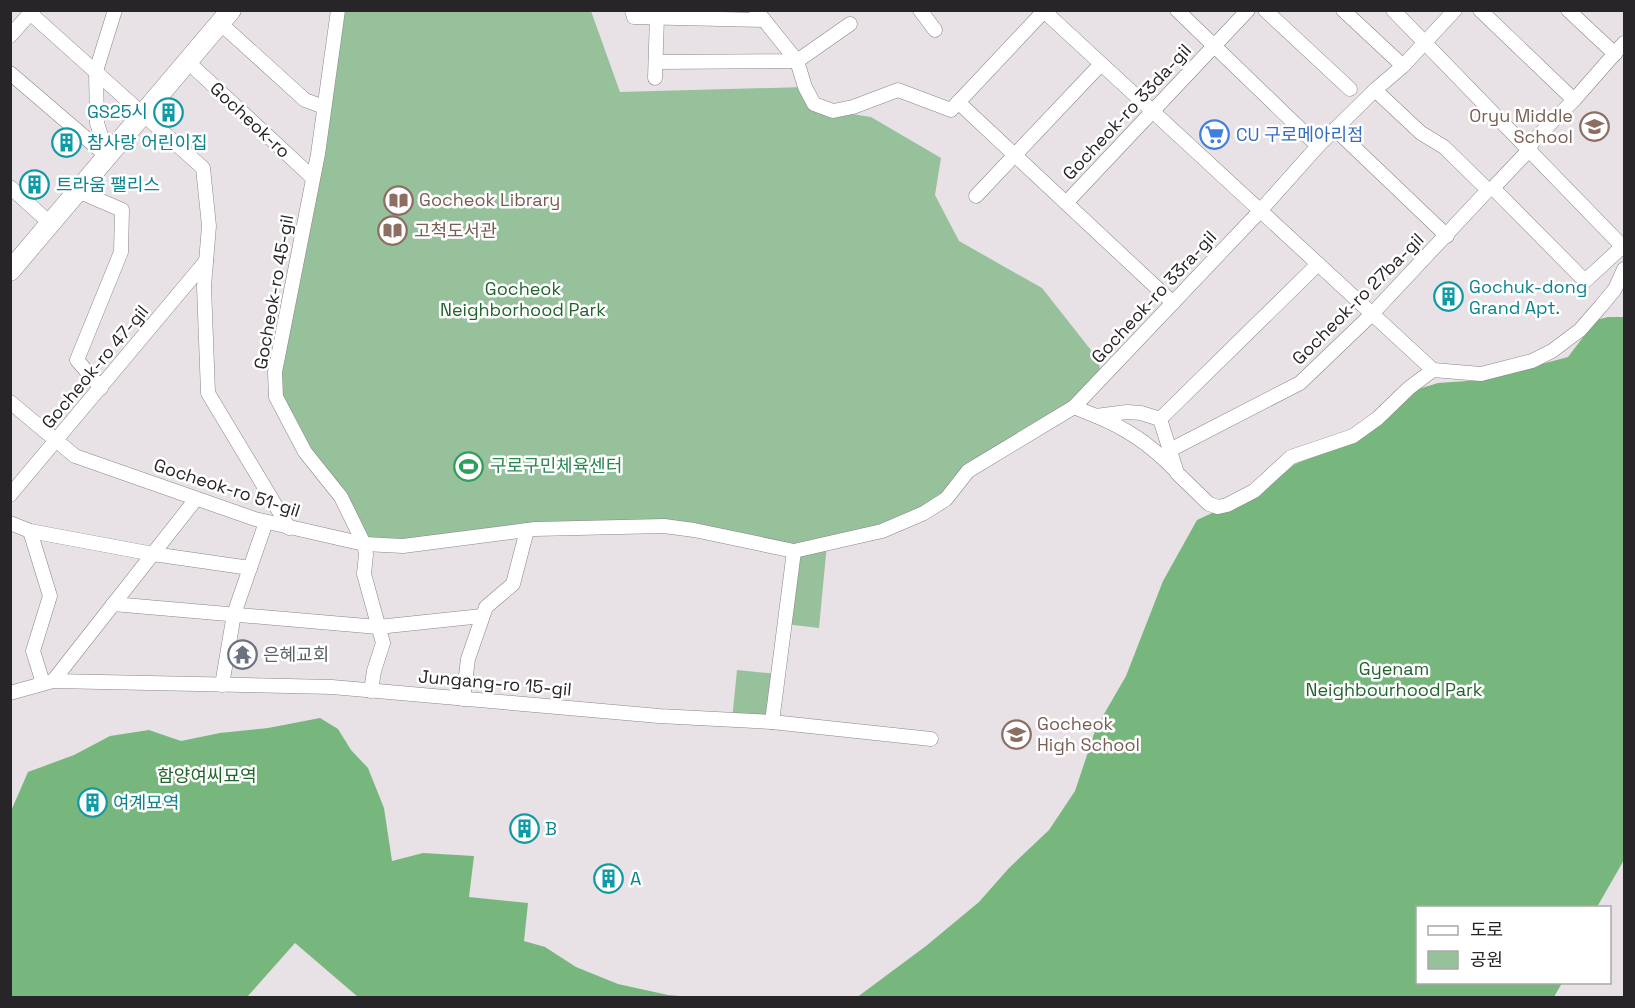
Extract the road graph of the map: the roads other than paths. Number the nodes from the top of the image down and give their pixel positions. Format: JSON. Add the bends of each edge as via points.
{"nodes":[{"id":1,"x":115,"y":10,"type":"edge"},
{"id":2,"x":338,"y":10,"type":"edge"},
{"id":3,"x":632,"y":10,"type":"edge"},
{"id":4,"x":920,"y":10,"type":"edge"},
{"id":5,"x":1177,"y":10,"type":"edge"},
{"id":6,"x":1248,"y":10,"type":"edge"},
{"id":7,"x":1265,"y":10,"type":"edge"},
{"id":8,"x":1343,"y":10,"type":"edge"},
{"id":9,"x":1393,"y":10,"type":"edge"},
{"id":10,"x":1455,"y":10,"type":"edge"},
{"id":11,"x":1480,"y":10,"type":"edge"},
{"id":12,"x":1568,"y":10,"type":"edge"},
{"id":13,"x":1045,"y":11,"type":"edge"},
{"id":14,"x":31,"y":12,"type":"edge"},
{"id":15,"x":760,"y":15,"type":"edge"},
{"id":16,"x":226,"y":17,"type":"edge"},
{"id":17,"x":657,"y":17,"type":"junction"},
{"id":18,"x":850,"y":24,"type":"dead end"},
{"id":19,"x":935,"y":30,"type":"dead end"},
{"id":20,"x":10,"y":36,"type":"edge"},
{"id":21,"x":1425,"y":42,"type":"junction"},
{"id":22,"x":1215,"y":46,"type":"junction"},
{"id":23,"x":1620,"y":49,"type":"edge"},
{"id":24,"x":797,"y":61,"type":"junction"},
{"id":25,"x":188,"y":62,"type":"junction"},
{"id":26,"x":656,"y":62,"type":"junction"},
{"id":27,"x":1101,"y":64,"type":"junction"},
{"id":28,"x":1402,"y":66,"type":"junction"},
{"id":29,"x":96,"y":71,"type":"junction"},
{"id":30,"x":10,"y":73,"type":"edge"},
{"id":31,"x":655,"y":78,"type":"dead end"},
{"id":32,"x":1350,"y":89,"type":"dead end"},
{"id":33,"x":1375,"y":90,"type":"junction"},
{"id":34,"x":1574,"y":100,"type":"junction"},
{"id":35,"x":955,"y":106,"type":"junction"},
{"id":36,"x":324,"y":107,"type":"junction"},
{"id":37,"x":1153,"y":111,"type":"junction"},
{"id":38,"x":144,"y":113,"type":"junction"},
{"id":39,"x":1335,"y":129,"type":"junction"},
{"id":40,"x":1318,"y":146,"type":"junction"},
{"id":41,"x":1529,"y":150,"type":"junction"},
{"id":42,"x":1014,"y":154,"type":"junction"},
{"id":43,"x":108,"y":157,"type":"junction"},
{"id":44,"x":313,"y":178,"type":"junction"},
{"id":45,"x":10,"y":187,"type":"edge"},
{"id":46,"x":1491,"y":189,"type":"junction"},
{"id":47,"x":78,"y":191,"type":"junction"},
{"id":48,"x":976,"y":196,"type":"dead end"},
{"id":49,"x":1066,"y":203,"type":"junction"},
{"id":50,"x":1260,"y":211,"type":"junction"},
{"id":51,"x":51,"y":224,"type":"junction"},
{"id":52,"x":1447,"y":236,"type":"junction"},
{"id":53,"x":1624,"y":247,"type":"edge"},
{"id":54,"x":206,"y":261,"type":"junction"},
{"id":55,"x":1318,"y":264,"type":"junction"},
{"id":56,"x":1624,"y":269,"type":"edge"},
{"id":57,"x":10,"y":271,"type":"edge"},
{"id":58,"x":1173,"y":303,"type":"junction"},
{"id":59,"x":1372,"y":314,"type":"junction"},
{"id":60,"x":1433,"y":370,"type":"junction"},
{"id":61,"x":101,"y":388,"type":"junction"},
{"id":62,"x":10,"y":402,"type":"edge"},
{"id":63,"x":1074,"y":407,"type":"junction"},
{"id":64,"x":1096,"y":416,"type":"junction"},
{"id":65,"x":1160,"y":419,"type":"junction"},
{"id":66,"x":57,"y":440,"type":"junction"},
{"id":67,"x":1170,"y":450,"type":"junction"},
{"id":68,"x":1177,"y":473,"type":"junction"},
{"id":69,"x":10,"y":495,"type":"edge"},
{"id":70,"x":196,"y":499,"type":"junction"},
{"id":71,"x":266,"y":522,"type":"junction"},
{"id":72,"x":10,"y":523,"type":"edge"},
{"id":73,"x":289,"y":528,"type":"junction"},
{"id":74,"x":526,"y":530,"type":"junction"},
{"id":75,"x":30,"y":531,"type":"junction"},
{"id":76,"x":364,"y":544,"type":"junction"},
{"id":77,"x":794,"y":551,"type":"junction"},
{"id":78,"x":153,"y":554,"type":"junction"},
{"id":79,"x":250,"y":568,"type":"junction"},
{"id":80,"x":113,"y":604,"type":"junction"},
{"id":81,"x":234,"y":614,"type":"junction"},
{"id":82,"x":482,"y":616,"type":"junction"},
{"id":83,"x":378,"y":627,"type":"junction"},
{"id":84,"x":48,"y":682,"type":"junction"},
{"id":85,"x":222,"y":684,"type":"junction"},
{"id":86,"x":371,"y":691,"type":"junction"},
{"id":87,"x":10,"y":693,"type":"edge"},
{"id":88,"x":463,"y":699,"type":"junction"},
{"id":89,"x":772,"y":722,"type":"junction"},
{"id":90,"x":931,"y":739,"type":"dead end"}],
"edges":[{"from":1,"to":29,"type":"street"},
{"from":2,"to":36,"type":"street","name":"Gocheok-ro 45-gil"},
{"from":3,"to":17,"type":"street","via":[[634,17]]},
{"from":4,"to":19,"type":"street"},
{"from":5,"to":22,"type":"street"},
{"from":6,"to":22,"type":"street","name":"Gocheok-ro 33da-gil"},
{"from":7,"to":32,"type":"street"},
{"from":8,"to":28,"type":"street"},
{"from":9,"to":21,"type":"street"},
{"from":10,"to":21,"type":"street","name":"Gocheok-ro 33ra-gil"},
{"from":11,"to":34,"type":"street"},
{"from":12,"to":23,"type":"street"},
{"from":13,"to":27,"type":"street"},
{"from":13,"to":35,"type":"street"},
{"from":14,"to":20,"type":"street"},
{"from":14,"to":29,"type":"street"},
{"from":15,"to":17,"type":"street"},
{"from":15,"to":24,"type":"street"},
{"from":16,"to":25,"type":"main road"},
{"from":16,"to":36,"type":"street","via":[[304,100]]},
{"from":17,"to":26,"type":"street"},
{"from":18,"to":24,"type":"street"},
{"from":21,"to":28,"type":"street","name":"Gocheok-ro 33ra-gil"},
{"from":21,"to":41,"type":"street"},
{"from":22,"to":37,"type":"street","name":"Gocheok-ro 33da-gil"},
{"from":22,"to":40,"type":"street","name":"Gocheok-ro 33da-gil"},
{"from":23,"to":34,"type":"street","name":"Gocheok-ro 27ba-gil"},
{"from":24,"to":26,"type":"street"},
{"from":24,"to":35,"type":"street","via":[[814,104],[832,111],[898,90]]},
{"from":25,"to":38,"type":"main road"},
{"from":25,"to":44,"type":"street","name":"Gocheok-ro"},
{"from":26,"to":31,"type":"street"},
{"from":27,"to":37,"type":"street"},
{"from":27,"to":42,"type":"street"},
{"from":28,"to":33,"type":"street","name":"Gocheok-ro 33ra-gil"},
{"from":29,"to":38,"type":"street"},
{"from":29,"to":43,"type":"street","via":[[97,123]]},
{"from":30,"to":43,"type":"street"},
{"from":33,"to":39,"type":"street","name":"Gocheok-ro 33ra-gil"},
{"from":33,"to":46,"type":"street","via":[[1420,133],[1444,147]]},
{"from":34,"to":41,"type":"street","name":"Gocheok-ro 27ba-gil","via":[[1533,141]]},
{"from":35,"to":42,"type":"street"},
{"from":36,"to":44,"type":"street","name":"Gocheok-ro 45-gil"},
{"from":37,"to":49,"type":"street","name":"Gocheok-ro 33da-gil"},
{"from":37,"to":50,"type":"street"},
{"from":38,"to":43,"type":"main road"},
{"from":38,"to":54,"type":"street","via":[[203,168],[208,226]]},
{"from":39,"to":40,"type":"street","name":"Gocheok-ro 33ra-gil"},
{"from":39,"to":52,"type":"street"},
{"from":40,"to":50,"type":"street","name":"Gocheok-ro 33ra-gil"},
{"from":41,"to":46,"type":"street","name":"Gocheok-ro 27ba-gil"},
{"from":41,"to":53,"type":"street"},
{"from":42,"to":48,"type":"street"},
{"from":42,"to":49,"type":"street"},
{"from":43,"to":47,"type":"main road"},
{"from":44,"to":76,"type":"street","name":"Gocheok-ro 45-gil","via":[[275,372],[276,397],[305,452],[341,497]]},
{"from":45,"to":51,"type":"street"},
{"from":46,"to":52,"type":"street","name":"Gocheok-ro 27ba-gil"},
{"from":46,"to":53,"type":"street","via":[[1585,281]]},
{"from":47,"to":51,"type":"main road"},
{"from":47,"to":61,"type":"street","via":[[122,210],[121,252],[78,360]]},
{"from":49,"to":58,"type":"street"},
{"from":50,"to":55,"type":"street"},
{"from":50,"to":58,"type":"street","name":"Gocheok-ro 33ra-gil"},
{"from":51,"to":57,"type":"main road"},
{"from":52,"to":59,"type":"street","name":"Gocheok-ro 27ba-gil"},
{"from":54,"to":61,"type":"street","name":"Gocheok-ro 47-gil"},
{"from":54,"to":73,"type":"street","via":[[208,393]]},
{"from":55,"to":59,"type":"street"},
{"from":55,"to":65,"type":"street"},
{"from":56,"to":60,"type":"street","via":[[1615,289],[1580,330],[1552,351],[1532,361],[1481,374]]},
{"from":58,"to":63,"type":"street","name":"Gocheok-ro 33ra-gil"},
{"from":59,"to":60,"type":"street"},
{"from":59,"to":67,"type":"street","name":"Gocheok-ro 27ba-gil","via":[[1300,383]]},
{"from":60,"to":68,"type":"street","via":[[1353,436],[1291,458],[1254,491],[1227,505],[1209,504]]},
{"from":61,"to":66,"type":"street","name":"Gocheok-ro 47-gil"},
{"from":62,"to":66,"type":"street","name":"Gocheok-ro 51-gil"},
{"from":63,"to":64,"type":"street"},
{"from":63,"to":77,"type":"street","name":"Gocheok-ro 51-gil","via":[[968,471],[946,499],[924,513],[882,531]]},
{"from":64,"to":65,"type":"street","via":[[1127,412]]},
{"from":64,"to":68,"type":"street","via":[[1153,449]]},
{"from":65,"to":67,"type":"street"},
{"from":66,"to":69,"type":"street","name":"Gocheok-ro 47-gil"},
{"from":66,"to":70,"type":"street","name":"Gocheok-ro 51-gil","via":[[75,456]]},
{"from":67,"to":68,"type":"street"},
{"from":70,"to":71,"type":"street","name":"Gocheok-ro 51-gil"},
{"from":70,"to":78,"type":"street"},
{"from":71,"to":73,"type":"street","name":"Gocheok-ro 51-gil"},
{"from":71,"to":79,"type":"street"},
{"from":72,"to":75,"type":"street"},
{"from":73,"to":76,"type":"street","name":"Gocheok-ro 51-gil"},
{"from":74,"to":76,"type":"street","name":"Gocheok-ro 51-gil","via":[[403,546]]},
{"from":74,"to":77,"type":"street","name":"Gocheok-ro 51-gil","via":[[664,526]]},
{"from":74,"to":82,"type":"street","via":[[513,584],[486,607]]},
{"from":75,"to":78,"type":"street"},
{"from":75,"to":84,"type":"street","via":[[50,596],[33,651]]},
{"from":76,"to":83,"type":"street","name":"Gocheok-ro 45-gil","via":[[364,574]]},
{"from":77,"to":89,"type":"street"},
{"from":78,"to":79,"type":"street"},
{"from":78,"to":80,"type":"street"},
{"from":79,"to":81,"type":"street"},
{"from":80,"to":81,"type":"street"},
{"from":80,"to":84,"type":"street"},
{"from":81,"to":83,"type":"street"},
{"from":81,"to":85,"type":"street"},
{"from":82,"to":83,"type":"street"},
{"from":82,"to":88,"type":"street","via":[[468,659]]},
{"from":83,"to":86,"type":"street","name":"Gocheok-ro 45-gil","via":[[383,643]]},
{"from":84,"to":85,"type":"street","name":"Jungang-ro 15-gil"},
{"from":84,"to":87,"type":"street","name":"Jungang-ro 15-gil"},
{"from":85,"to":86,"type":"street","name":"Jungang-ro 15-gil"},
{"from":86,"to":88,"type":"street","name":"Jungang-ro 15-gil"},
{"from":88,"to":89,"type":"street","name":"Jungang-ro 15-gil"},
{"from":89,"to":90,"type":"street","name":"Jungang-ro 15-gil"}]}
